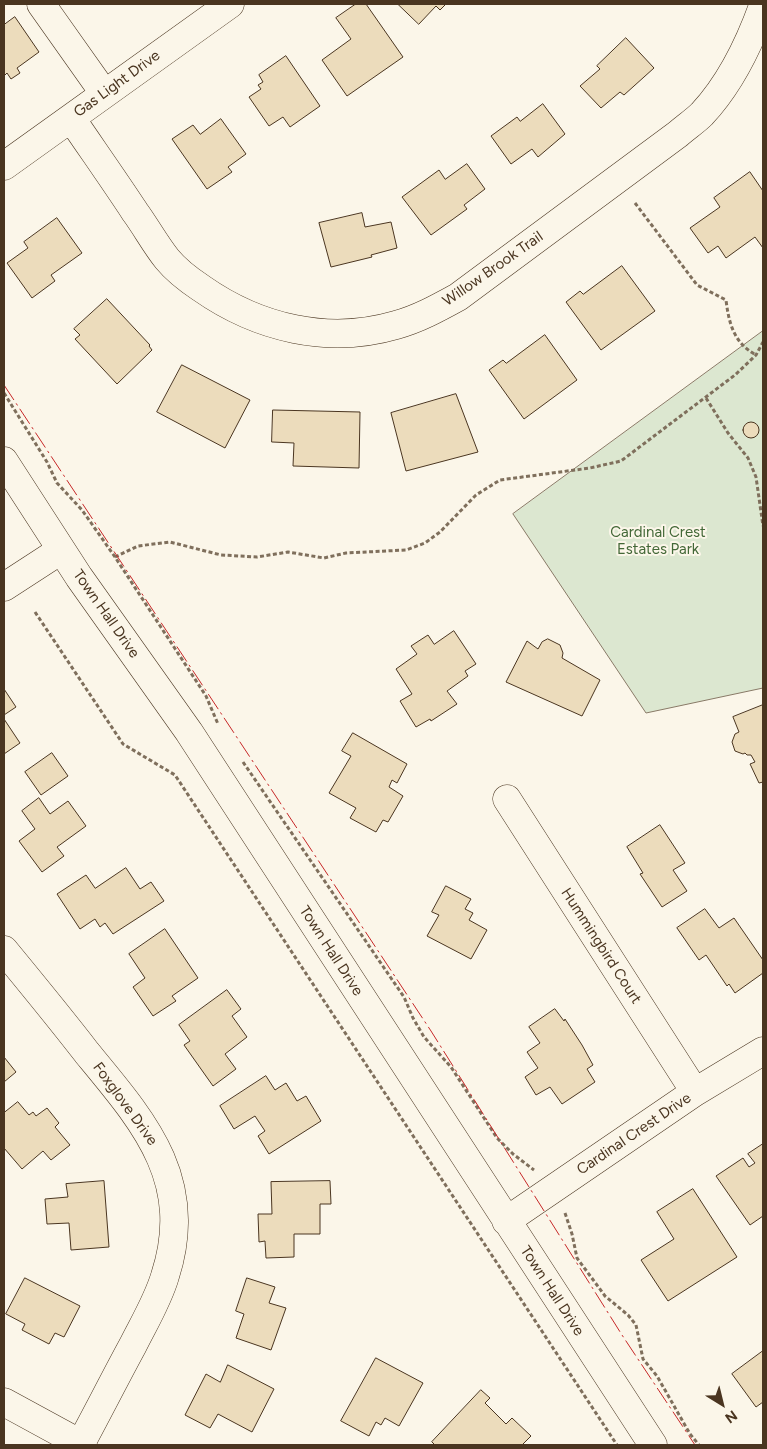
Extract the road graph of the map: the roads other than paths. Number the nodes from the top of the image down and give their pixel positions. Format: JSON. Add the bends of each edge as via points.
{"nodes":[{"id":1,"x":42,"y":4,"type":"edge"},
{"id":2,"x":230,"y":4,"type":"edge"},
{"id":3,"x":763,"y":6,"type":"edge"},
{"id":4,"x":104,"y":93,"type":"junction"},
{"id":5,"x":71,"y":118,"type":"junction"},
{"id":6,"x":4,"y":166,"type":"edge"},
{"id":7,"x":4,"y":460,"type":"edge"},
{"id":8,"x":61,"y":550,"type":"junction"},
{"id":9,"x":4,"y":587,"type":"edge"},
{"id":10,"x":507,"y":799,"type":"dead end"},
{"id":11,"x":4,"y":950,"type":"edge"},
{"id":12,"x":763,"y":1051,"type":"edge"},
{"id":13,"x":695,"y":1092,"type":"junction"},
{"id":14,"x":506,"y":1221,"type":"junction"},
{"id":15,"x":4,"y":1402,"type":"edge"},
{"id":16,"x":81,"y":1445,"type":"edge"},
{"id":17,"x":653,"y":1445,"type":"edge"}],
"edges":[{"from":1,"to":4,"type":"street"},
{"from":2,"to":4,"type":"street","name":"Gas Light Drive"},
{"from":3,"to":5,"type":"street","name":"Willow Brook Trail","via":[[737,67],[702,114],[678,134],[458,297],[396,325],[364,332],[333,333],[270,324],[240,312],[190,281],[168,259]]},
{"from":4,"to":5,"type":"street","name":"Gas Light Drive"},
{"from":5,"to":6,"type":"street","name":"Gas Light Drive"},
{"from":7,"to":8,"type":"street","name":"Town Hall Drive"},
{"from":8,"to":9,"type":"street"},
{"from":8,"to":14,"type":"street","name":"Town Hall Drive","via":[[189,732]]},
{"from":10,"to":13,"type":"street","name":"Hummingbird Court"},
{"from":11,"to":16,"type":"street","name":"Foxglove Drive","via":[[147,1129],[158,1149],[171,1190],[174,1222],[165,1277]]},
{"from":12,"to":13,"type":"street","name":"Cardinal Crest Drive"},
{"from":13,"to":14,"type":"street","name":"Cardinal Crest Drive"},
{"from":14,"to":17,"type":"street","name":"Town Hall Drive"},
{"from":15,"to":16,"type":"street"}]}
